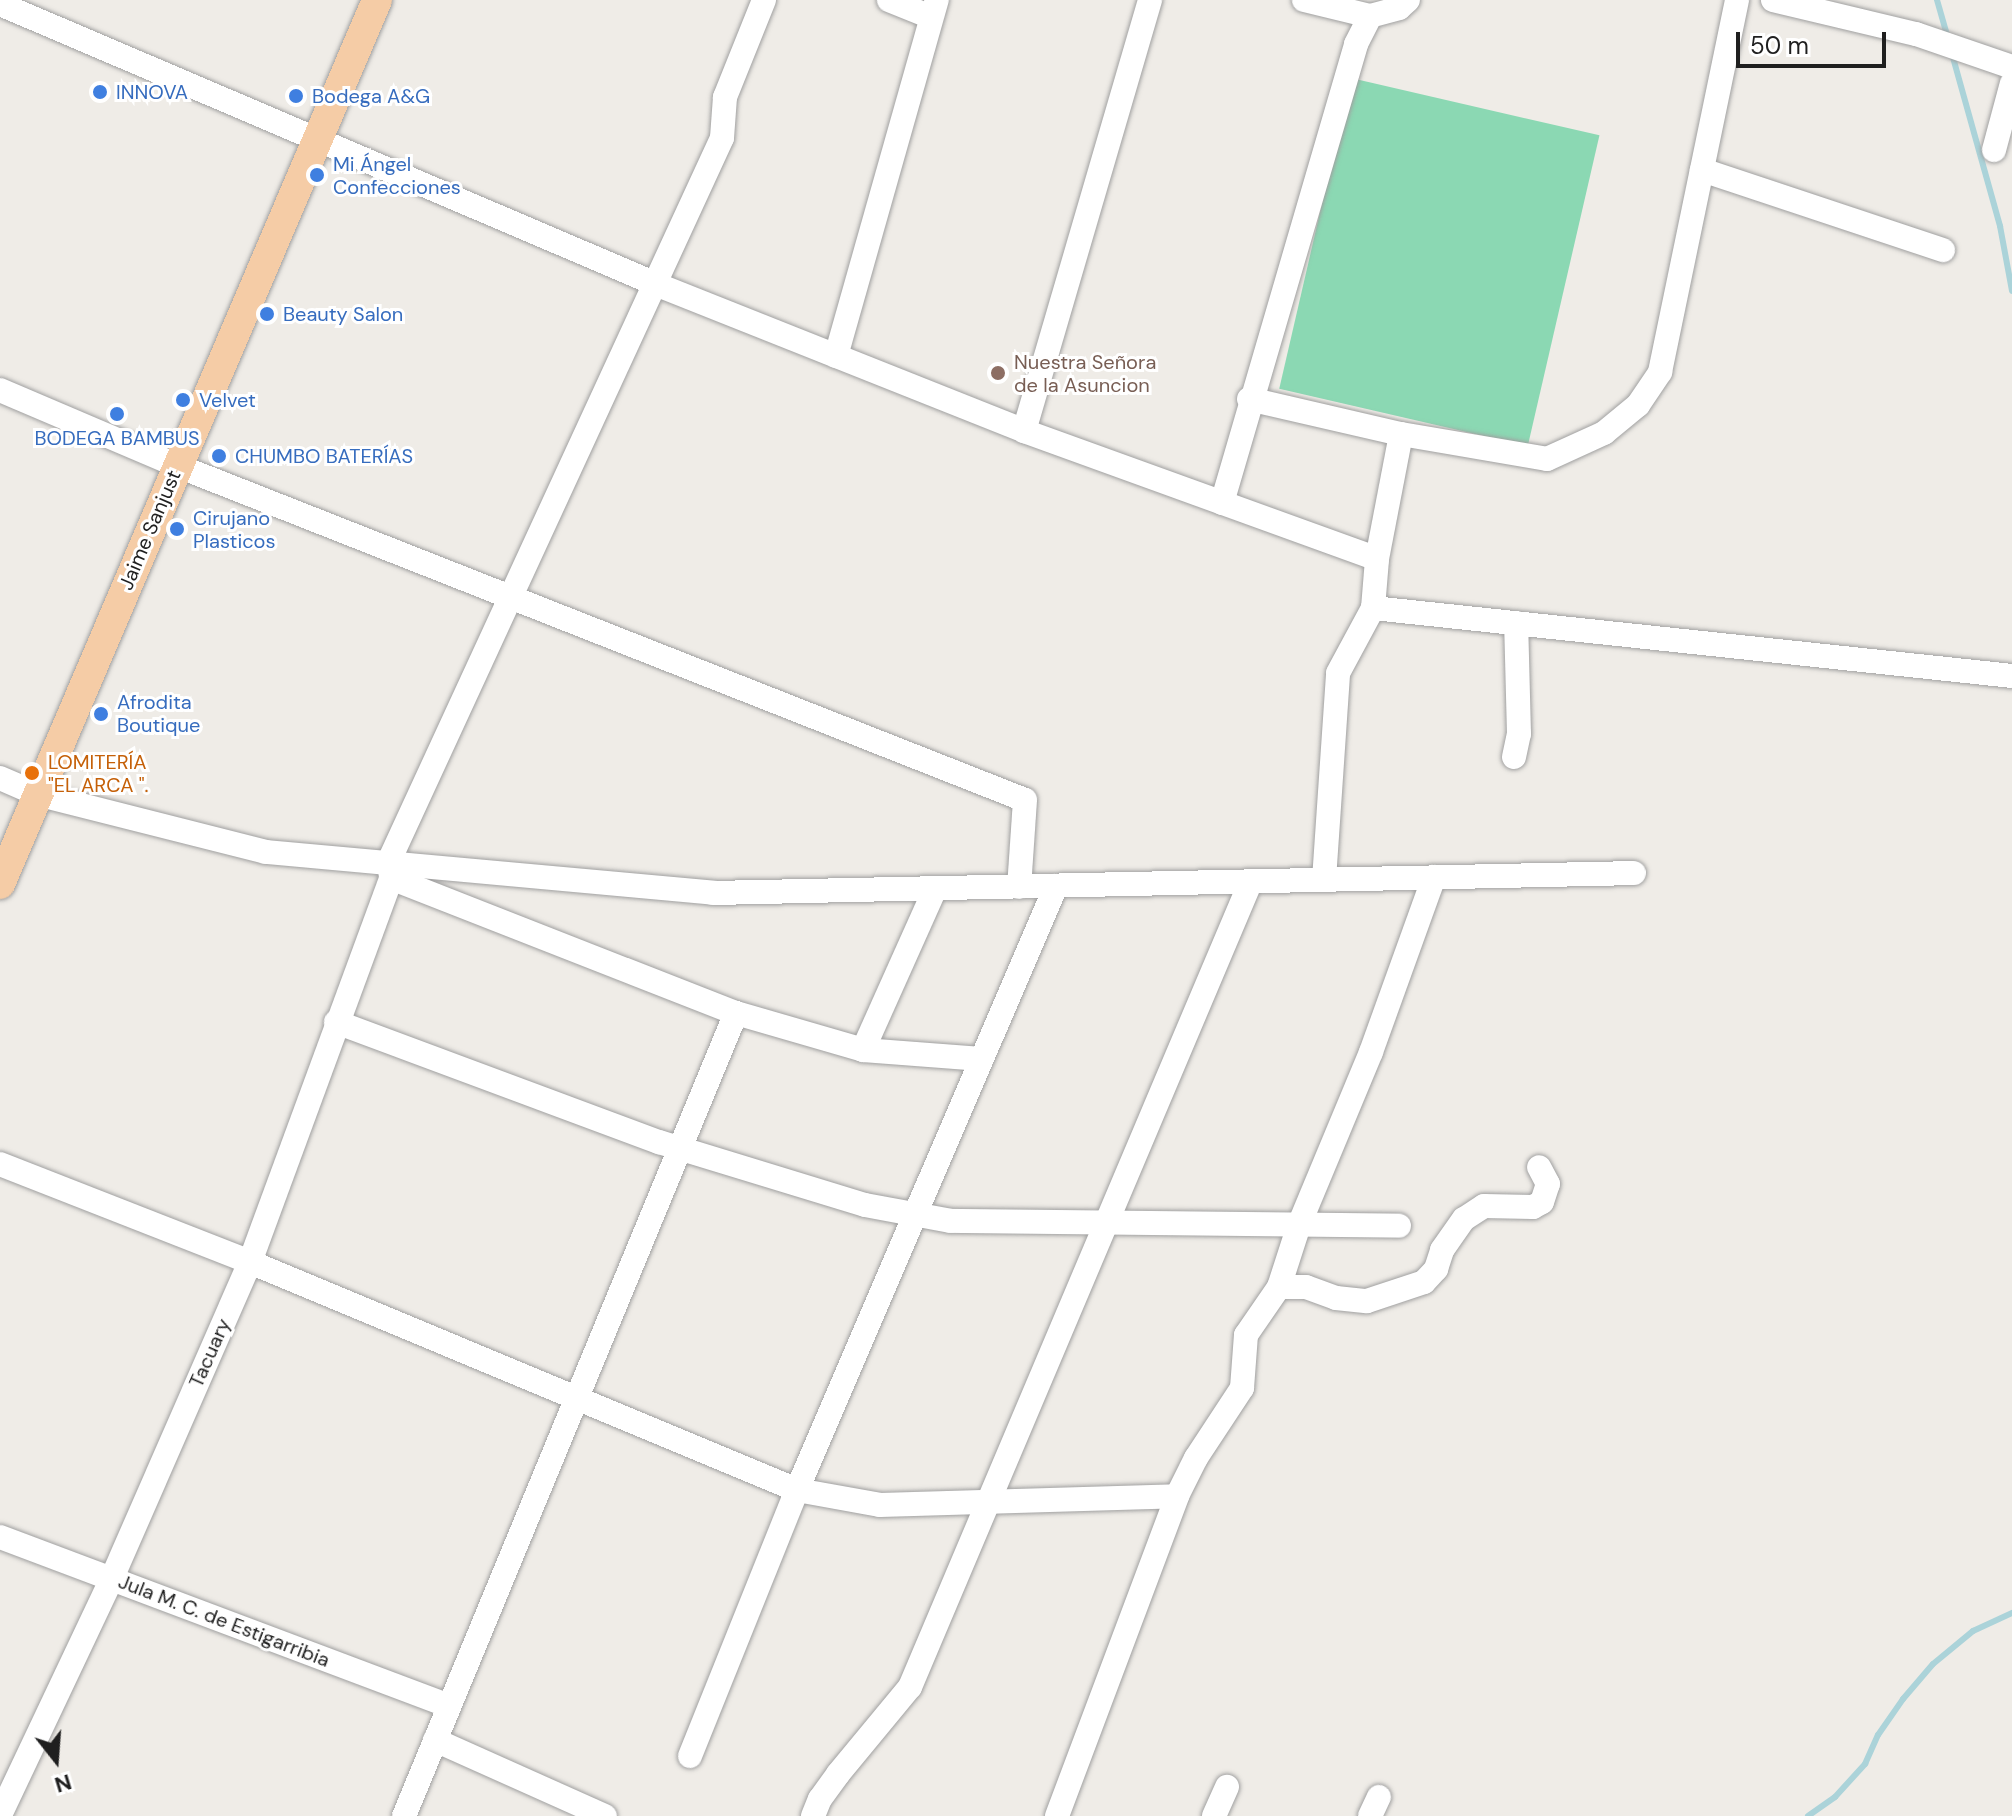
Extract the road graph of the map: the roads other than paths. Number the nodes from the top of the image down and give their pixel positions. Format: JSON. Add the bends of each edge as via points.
{"nodes":[{"id":1,"x":377,"y":0,"type":"edge"},
{"id":2,"x":764,"y":0,"type":"edge"},
{"id":3,"x":889,"y":0,"type":"edge"},
{"id":4,"x":1150,"y":0,"type":"edge"},
{"id":5,"x":1304,"y":0,"type":"edge"},
{"id":6,"x":1408,"y":0,"type":"edge"},
{"id":7,"x":1737,"y":0,"type":"edge"},
{"id":8,"x":1773,"y":0,"type":"edge"},
{"id":9,"x":0,"y":4,"type":"edge"},
{"id":10,"x":934,"y":9,"type":"edge"},
{"id":11,"x":1370,"y":16,"type":"junction"},
{"id":12,"x":2012,"y":67,"type":"edge"},
{"id":13,"x":2012,"y":83,"type":"edge"},
{"id":14,"x":318,"y":140,"type":"junction"},
{"id":15,"x":1994,"y":150,"type":"dead end"},
{"id":16,"x":1702,"y":170,"type":"junction"},
{"id":17,"x":1943,"y":250,"type":"dead end"},
{"id":18,"x":658,"y":285,"type":"junction"},
{"id":19,"x":836,"y":356,"type":"junction"},
{"id":20,"x":0,"y":390,"type":"edge"},
{"id":21,"x":1249,"y":399,"type":"junction"},
{"id":22,"x":1024,"y":431,"type":"junction"},
{"id":23,"x":1401,"y":434,"type":"junction"},
{"id":24,"x":178,"y":466,"type":"junction"},
{"id":25,"x":1222,"y":503,"type":"junction"},
{"id":26,"x":1377,"y":559,"type":"junction"},
{"id":27,"x":510,"y":598,"type":"junction"},
{"id":28,"x":1373,"y":608,"type":"junction"},
{"id":29,"x":1516,"y":623,"type":"junction"},
{"id":30,"x":2012,"y":676,"type":"edge"},
{"id":31,"x":1514,"y":757,"type":"dead end"},
{"id":32,"x":0,"y":778,"type":"edge"},
{"id":33,"x":37,"y":794,"type":"junction"},
{"id":34,"x":390,"y":870,"type":"junction"},
{"id":35,"x":1634,"y":873,"type":"dead end"},
{"id":36,"x":1434,"y":877,"type":"junction"},
{"id":37,"x":1324,"y":880,"type":"junction"},
{"id":38,"x":1251,"y":881,"type":"junction"},
{"id":39,"x":0,"y":884,"type":"edge"},
{"id":40,"x":1056,"y":886,"type":"junction"},
{"id":41,"x":1019,"y":887,"type":"junction"},
{"id":42,"x":935,"y":889,"type":"junction"},
{"id":43,"x":736,"y":1013,"type":"junction"},
{"id":44,"x":336,"y":1022,"type":"junction"},
{"id":45,"x":863,"y":1050,"type":"junction"},
{"id":46,"x":982,"y":1059,"type":"junction"},
{"id":47,"x":679,"y":1148,"type":"junction"},
{"id":48,"x":0,"y":1164,"type":"edge"},
{"id":49,"x":1539,"y":1167,"type":"dead end"},
{"id":50,"x":915,"y":1214,"type":"junction"},
{"id":51,"x":1109,"y":1224,"type":"junction"},
{"id":52,"x":1299,"y":1225,"type":"junction"},
{"id":53,"x":1399,"y":1226,"type":"dead end"},
{"id":54,"x":250,"y":1262,"type":"junction"},
{"id":55,"x":1279,"y":1287,"type":"junction"},
{"id":56,"x":576,"y":1400,"type":"junction"},
{"id":57,"x":797,"y":1490,"type":"junction"},
{"id":58,"x":1177,"y":1496,"type":"junction"},
{"id":59,"x":987,"y":1501,"type":"junction"},
{"id":60,"x":0,"y":1537,"type":"edge"},
{"id":61,"x":112,"y":1578,"type":"junction"},
{"id":62,"x":447,"y":1705,"type":"junction"},
{"id":63,"x":435,"y":1740,"type":"junction"},
{"id":64,"x":690,"y":1756,"type":"dead end"},
{"id":65,"x":1227,"y":1787,"type":"dead end"},
{"id":66,"x":0,"y":1815,"type":"edge"},
{"id":67,"x":404,"y":1816,"type":"edge"},
{"id":68,"x":605,"y":1816,"type":"edge"},
{"id":69,"x":813,"y":1816,"type":"edge"},
{"id":70,"x":1057,"y":1816,"type":"edge"},
{"id":71,"x":1214,"y":1816,"type":"edge"}],
"edges":[{"from":1,"to":14,"type":"main road","name":"Jaime Sanjust"},
{"from":2,"to":18,"type":"street","name":"Tacuary","via":[[725,97],[722,138]]},
{"from":3,"to":10,"type":"street"},
{"from":4,"to":22,"type":"street"},
{"from":5,"to":11,"type":"street"},
{"from":6,"to":11,"type":"street"},
{"from":7,"to":16,"type":"street"},
{"from":8,"to":12,"type":"street","via":[[1916,34]]},
{"from":9,"to":14,"type":"street"},
{"from":10,"to":19,"type":"street"},
{"from":11,"to":21,"type":"street","via":[[1356,44]]},
{"from":13,"to":15,"type":"street"},
{"from":14,"to":18,"type":"street"},
{"from":14,"to":24,"type":"main road","name":"Jaime Sanjust"},
{"from":16,"to":17,"type":"street"},
{"from":16,"to":23,"type":"street","via":[[1660,372],[1638,405],[1604,433],[1547,459]]},
{"from":18,"to":19,"type":"street"},
{"from":18,"to":27,"type":"street","name":"Tacuary"},
{"from":19,"to":22,"type":"street"},
{"from":20,"to":24,"type":"street"},
{"from":21,"to":23,"type":"street"},
{"from":21,"to":25,"type":"street"},
{"from":22,"to":25,"type":"street"},
{"from":23,"to":26,"type":"street"},
{"from":24,"to":27,"type":"street"},
{"from":24,"to":33,"type":"main road","name":"Jaime Sanjust"},
{"from":25,"to":26,"type":"street"},
{"from":26,"to":28,"type":"street"},
{"from":27,"to":34,"type":"street","name":"Tacuary"},
{"from":27,"to":41,"type":"street","via":[[1025,800]]},
{"from":28,"to":29,"type":"street"},
{"from":28,"to":37,"type":"street","via":[[1338,673]]},
{"from":29,"to":30,"type":"street"},
{"from":29,"to":31,"type":"street","via":[[1519,734]]},
{"from":32,"to":33,"type":"street"},
{"from":33,"to":34,"type":"street","via":[[266,852]]},
{"from":33,"to":39,"type":"main road","name":"Jaime Sanjust"},
{"from":34,"to":42,"type":"street","via":[[713,893]]},
{"from":34,"to":43,"type":"street"},
{"from":34,"to":44,"type":"street","name":"Tacuary"},
{"from":35,"to":36,"type":"street"},
{"from":36,"to":37,"type":"street"},
{"from":36,"to":52,"type":"street","via":[[1371,1052]]},
{"from":37,"to":38,"type":"street"},
{"from":38,"to":40,"type":"street"},
{"from":38,"to":51,"type":"street"},
{"from":40,"to":41,"type":"street"},
{"from":40,"to":46,"type":"street"},
{"from":41,"to":42,"type":"street"},
{"from":42,"to":45,"type":"street"},
{"from":43,"to":45,"type":"street"},
{"from":43,"to":47,"type":"street"},
{"from":44,"to":47,"type":"street"},
{"from":44,"to":54,"type":"street","name":"Tacuary"},
{"from":45,"to":46,"type":"street"},
{"from":46,"to":50,"type":"street"},
{"from":47,"to":50,"type":"street","via":[[865,1205]]},
{"from":47,"to":56,"type":"street"},
{"from":48,"to":54,"type":"street"},
{"from":49,"to":55,"type":"street","via":[[1548,1184],[1542,1202],[1533,1207],[1484,1206],[1464,1219],[1424,1282],[1367,1301],[1336,1298],[1306,1287]]},
{"from":50,"to":51,"type":"street","via":[[951,1221]]},
{"from":50,"to":57,"type":"street"},
{"from":51,"to":52,"type":"street"},
{"from":51,"to":59,"type":"street"},
{"from":52,"to":53,"type":"street"},
{"from":52,"to":55,"type":"street"},
{"from":54,"to":56,"type":"street"},
{"from":54,"to":61,"type":"street","name":"Tacuary"},
{"from":55,"to":58,"type":"street","via":[[1246,1335],[1242,1388]]},
{"from":56,"to":57,"type":"street"},
{"from":56,"to":62,"type":"street"},
{"from":57,"to":59,"type":"street","via":[[880,1505]]},
{"from":57,"to":64,"type":"street"},
{"from":58,"to":59,"type":"street"},
{"from":58,"to":70,"type":"street"},
{"from":59,"to":69,"type":"street","via":[[910,1687],[838,1774]]},
{"from":60,"to":61,"type":"street","name":"Jula M. C. de Estigarribia"},
{"from":61,"to":62,"type":"street","name":"Jula M. C. de Estigarribia"},
{"from":61,"to":66,"type":"street","name":"Tacuary"},
{"from":62,"to":63,"type":"street"},
{"from":63,"to":67,"type":"street"},
{"from":63,"to":68,"type":"street"},
{"from":65,"to":71,"type":"street"}]}
